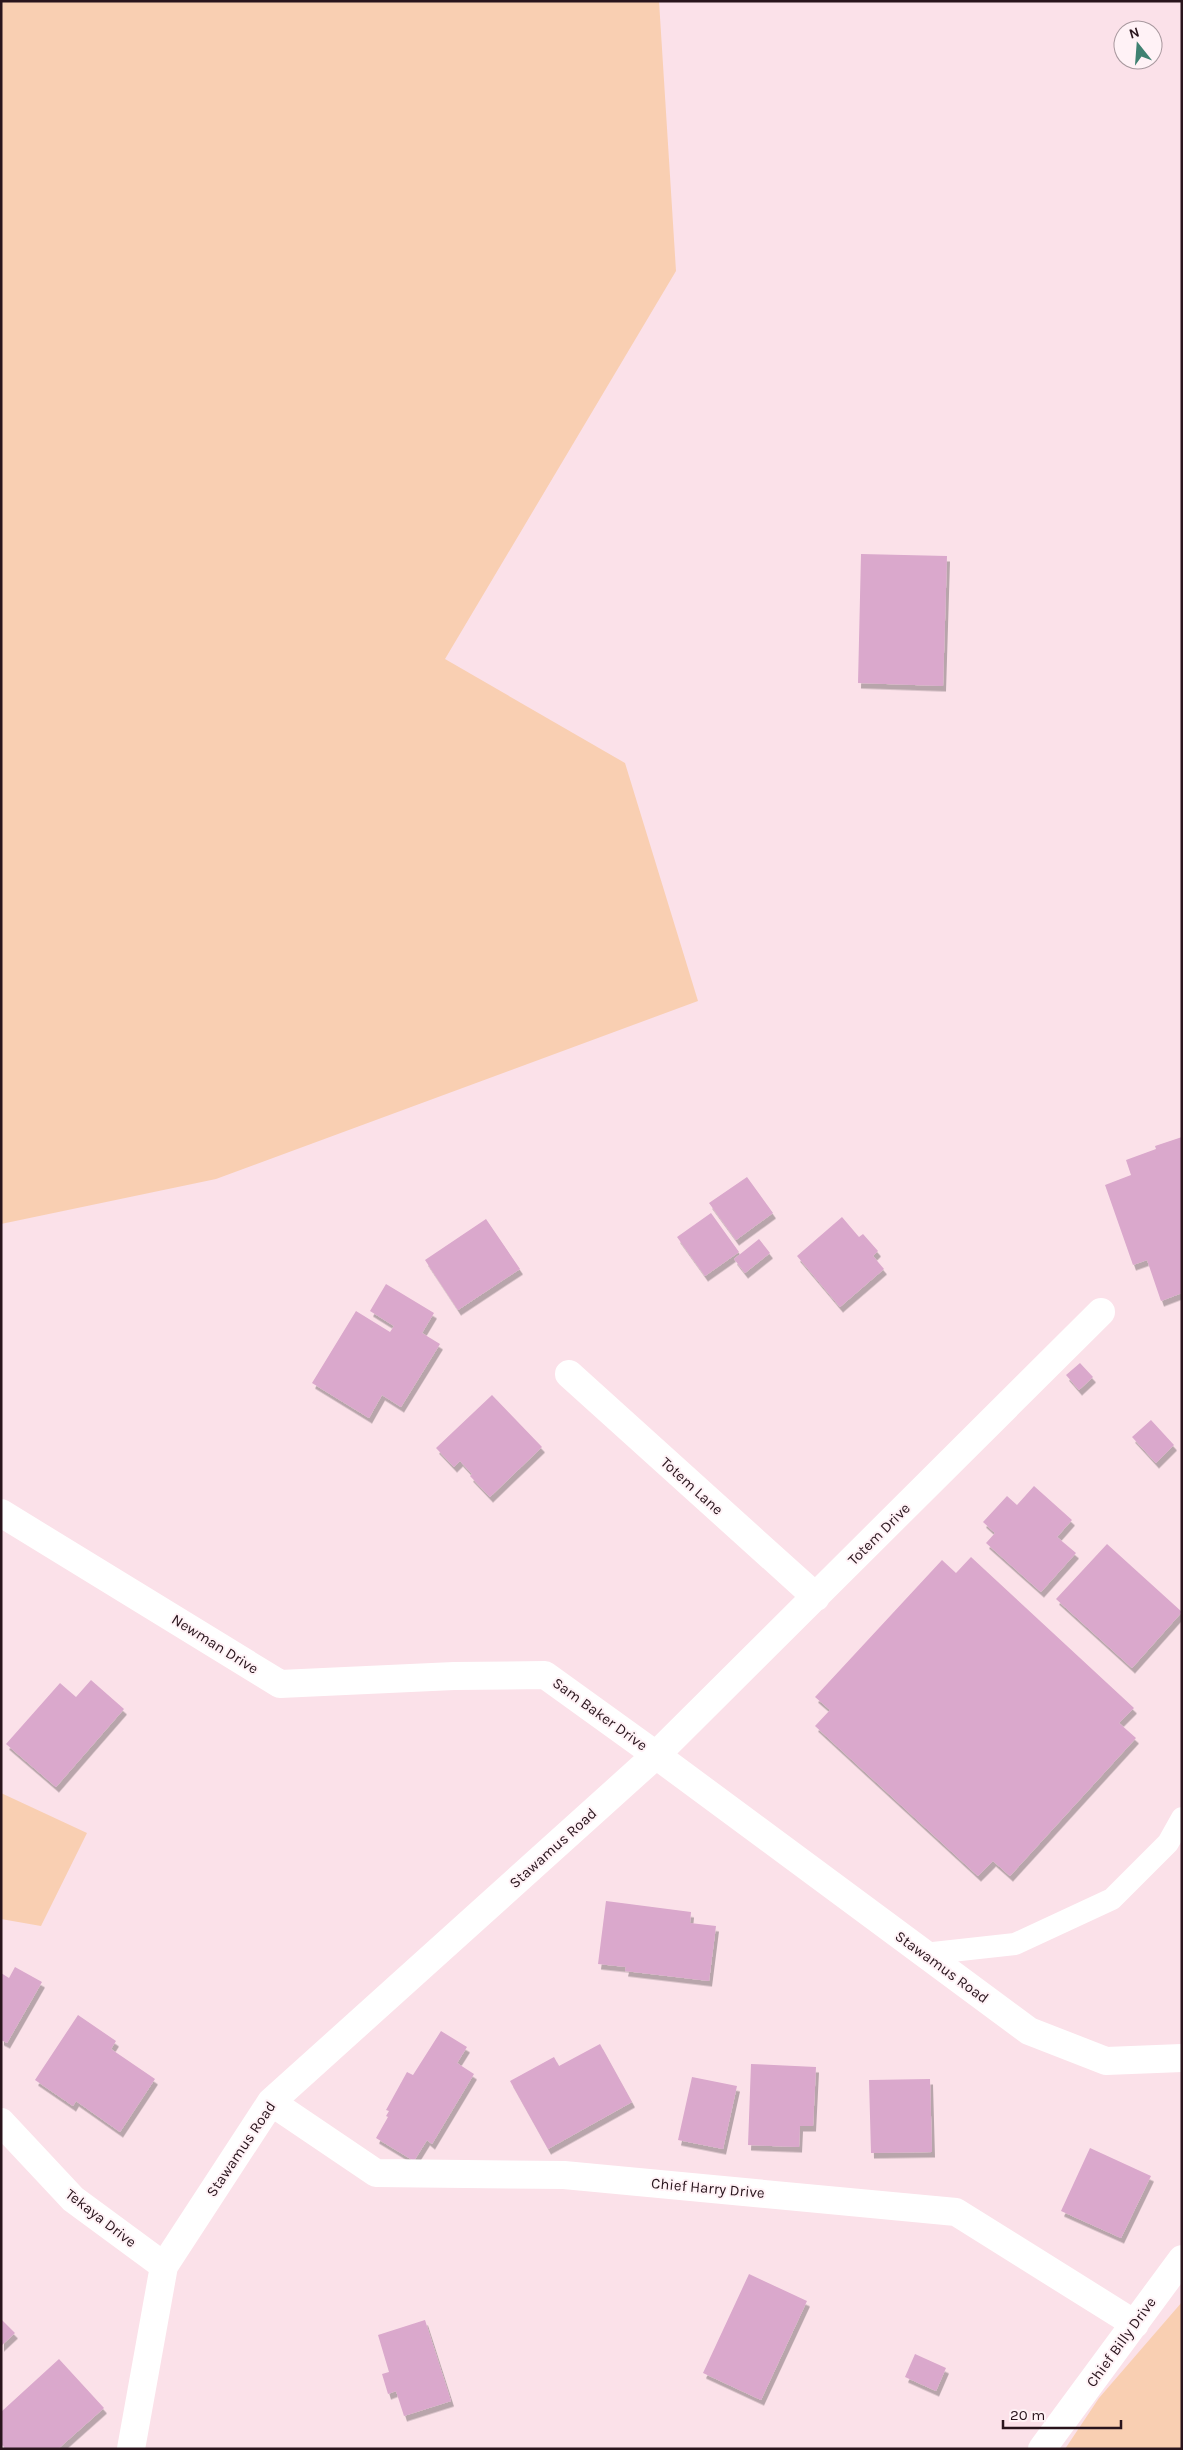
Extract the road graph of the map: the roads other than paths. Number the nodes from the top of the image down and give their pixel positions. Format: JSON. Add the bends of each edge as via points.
{"nodes":[{"id":1,"x":1101,"y":1312,"type":"dead end"},
{"id":2,"x":569,"y":1374,"type":"dead end"},
{"id":3,"x":1,"y":1512,"type":"edge"},
{"id":4,"x":816,"y":1598,"type":"junction"},
{"id":5,"x":454,"y":1676,"type":"joint"},
{"id":6,"x":656,"y":1755,"type":"junction"},
{"id":7,"x":1182,"y":1818,"type":"edge"},
{"id":8,"x":924,"y":1954,"type":"junction"},
{"id":9,"x":1182,"y":2058,"type":"edge"},
{"id":10,"x":271,"y":2102,"type":"junction"},
{"id":11,"x":1,"y":2122,"type":"edge"},
{"id":12,"x":1182,"y":2260,"type":"edge"},
{"id":13,"x":164,"y":2266,"type":"junction"},
{"id":14,"x":1135,"y":2324,"type":"junction"},
{"id":15,"x":131,"y":2449,"type":"edge"},
{"id":16,"x":1042,"y":2449,"type":"edge"}],
"edges":[{"from":1,"to":4,"type":"street","name":"Totem Drive"},
{"from":2,"to":4,"type":"street","name":"Totem Lane"},
{"from":3,"to":5,"type":"street","name":"Newman Drive","via":[[280,1684]]},
{"from":4,"to":6,"type":"street","name":"Totem Drive"},
{"from":5,"to":6,"type":"street","name":"Sam Baker Drive","via":[[545,1675]]},
{"from":6,"to":8,"type":"street","name":"Stawamus Road"},
{"from":6,"to":10,"type":"street","name":"Stawamus Road"},
{"from":7,"to":8,"type":"lane","via":[[1168,1843],[1112,1900],[1015,1944]]},
{"from":8,"to":9,"type":"street","name":"Stawamus Road","via":[[1028,2031],[1106,2061]]},
{"from":10,"to":13,"type":"street","name":"Stawamus Road"},
{"from":10,"to":14,"type":"street","name":"Chief Harry Drive","via":[[376,2173],[564,2175],[956,2212]]},
{"from":11,"to":13,"type":"street","name":"Tekaya Drive","via":[[73,2199]]},
{"from":12,"to":14,"type":"street","name":"Chief Billy Drive"},
{"from":13,"to":15,"type":"street","name":"Stawamus Road"},
{"from":14,"to":16,"type":"street","name":"Chief Billy Drive"}]}
